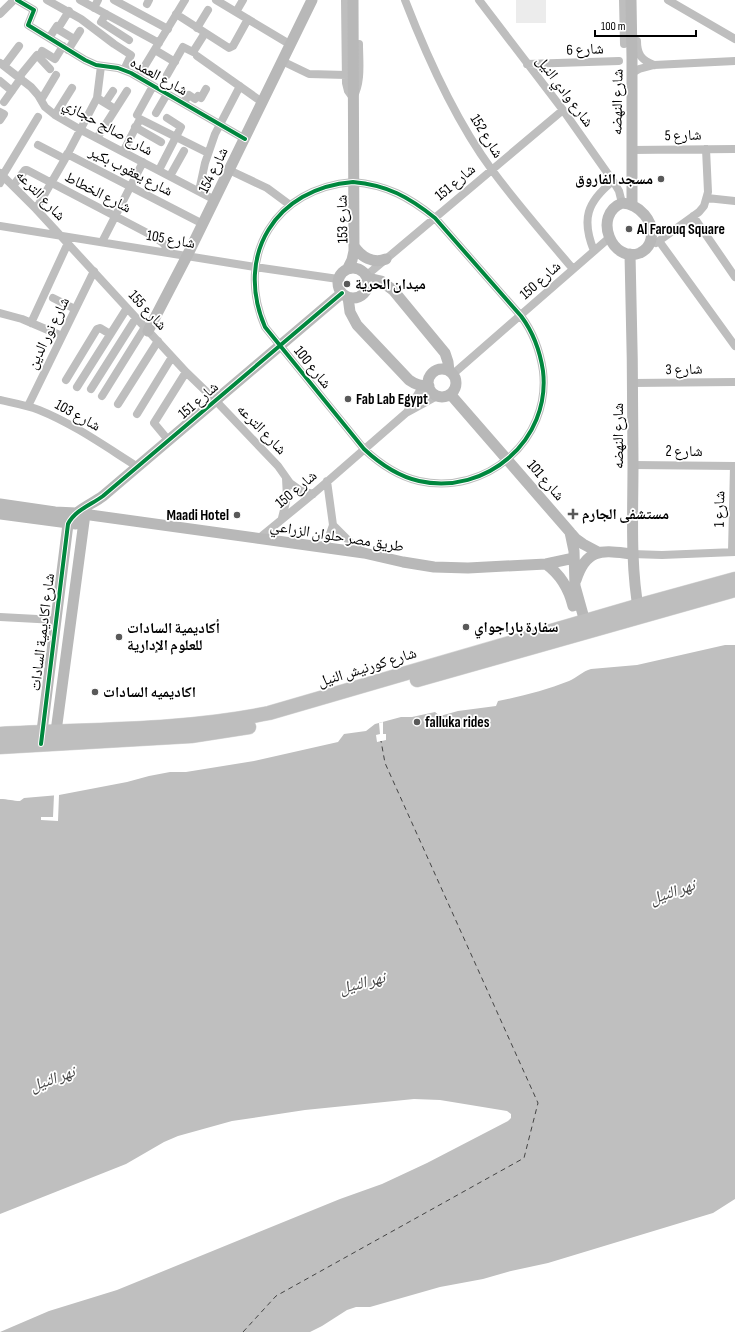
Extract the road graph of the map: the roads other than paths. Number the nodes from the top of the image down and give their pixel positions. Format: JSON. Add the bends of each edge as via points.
{"nodes":[{"id":1,"x":14,"y":0,"type":"edge"},
{"id":2,"x":17,"y":0,"type":"edge"},
{"id":3,"x":47,"y":0,"type":"edge"},
{"id":4,"x":80,"y":0,"type":"edge"},
{"id":5,"x":114,"y":0,"type":"edge"},
{"id":6,"x":185,"y":0,"type":"edge"},
{"id":7,"x":216,"y":0,"type":"edge"},
{"id":8,"x":243,"y":0,"type":"edge"},
{"id":9,"x":345,"y":0,"type":"edge"},
{"id":10,"x":353,"y":0,"type":"edge"},
{"id":11,"x":358,"y":0,"type":"edge"},
{"id":12,"x":405,"y":0,"type":"edge"},
{"id":13,"x":478,"y":0,"type":"edge"},
{"id":14,"x":622,"y":0,"type":"edge"},
{"id":15,"x":631,"y":0,"type":"edge"},
{"id":16,"x":636,"y":0,"type":"edge"},
{"id":17,"x":668,"y":0,"type":"edge"},
{"id":18,"x":310,"y":1,"type":"edge"},
{"id":19,"x":96,"y":4,"type":"edge"},
{"id":20,"x":66,"y":6,"type":"edge"},
{"id":21,"x":208,"y":10,"type":"dead end"},
{"id":22,"x":236,"y":12,"type":"junction"},
{"id":23,"x":0,"y":14,"type":"edge"},
{"id":24,"x":106,"y":14,"type":"junction"},
{"id":25,"x":176,"y":14,"type":"junction"},
{"id":26,"x":248,"y":19,"type":"junction"},
{"id":27,"x":197,"y":28,"type":"junction"},
{"id":28,"x":168,"y":29,"type":"junction"},
{"id":29,"x":59,"y":30,"type":"dead end"},
{"id":30,"x":80,"y":31,"type":"dead end"},
{"id":31,"x":205,"y":33,"type":"junction"},
{"id":32,"x":49,"y":38,"type":"junction"},
{"id":33,"x":735,"y":39,"type":"edge"},
{"id":34,"x":74,"y":40,"type":"junction"},
{"id":35,"x":129,"y":40,"type":"dead end"},
{"id":36,"x":291,"y":44,"type":"junction"},
{"id":37,"x":19,"y":46,"type":"dead end"},
{"id":38,"x":157,"y":46,"type":"junction"},
{"id":39,"x":65,"y":48,"type":"junction"},
{"id":40,"x":631,"y":48,"type":"junction"},
{"id":41,"x":42,"y":51,"type":"dead end"},
{"id":42,"x":197,"y":56,"type":"dead end"},
{"id":43,"x":282,"y":61,"type":"junction"},
{"id":44,"x":175,"y":62,"type":"junction"},
{"id":45,"x":619,"y":62,"type":"dead end"},
{"id":46,"x":735,"y":62,"type":"edge"},
{"id":47,"x":528,"y":64,"type":"junction"},
{"id":48,"x":2,"y":65,"type":"edge"},
{"id":49,"x":654,"y":65,"type":"junction"},
{"id":50,"x":101,"y":66,"type":"junction"},
{"id":51,"x":124,"y":70,"type":"junction"},
{"id":52,"x":632,"y":73,"type":"junction"},
{"id":53,"x":346,"y":74,"type":"junction"},
{"id":54,"x":167,"y":75,"type":"dead end"},
{"id":55,"x":138,"y":77,"type":"junction"},
{"id":56,"x":20,"y":78,"type":"junction"},
{"id":57,"x":0,"y":81,"type":"edge"},
{"id":58,"x":153,"y":86,"type":"junction"},
{"id":59,"x":240,"y":86,"type":"junction"},
{"id":60,"x":72,"y":88,"type":"dead end"},
{"id":61,"x":206,"y":89,"type":"dead end"},
{"id":62,"x":113,"y":90,"type":"dead end"},
{"id":63,"x":127,"y":91,"type":"dead end"},
{"id":64,"x":12,"y":92,"type":"junction"},
{"id":65,"x":167,"y":94,"type":"junction"},
{"id":66,"x":353,"y":97,"type":"junction"},
{"id":67,"x":97,"y":98,"type":"junction"},
{"id":68,"x":41,"y":100,"type":"junction"},
{"id":69,"x":4,"y":102,"type":"dead end"},
{"id":70,"x":262,"y":102,"type":"junction"},
{"id":71,"x":105,"y":103,"type":"junction"},
{"id":72,"x":183,"y":103,"type":"junction"},
{"id":73,"x":115,"y":109,"type":"junction"},
{"id":74,"x":563,"y":110,"type":"junction"},
{"id":75,"x":156,"y":113,"type":"dead end"},
{"id":76,"x":55,"y":115,"type":"junction"},
{"id":77,"x":38,"y":117,"type":"dead end"},
{"id":78,"x":139,"y":117,"type":"junction"},
{"id":79,"x":167,"y":118,"type":"dead end"},
{"id":80,"x":219,"y":124,"type":"junction"},
{"id":81,"x":135,"y":127,"type":"junction"},
{"id":82,"x":81,"y":130,"type":"junction"},
{"id":83,"x":176,"y":137,"type":"junction"},
{"id":84,"x":97,"y":138,"type":"junction"},
{"id":85,"x":245,"y":139,"type":"junction"},
{"id":86,"x":161,"y":142,"type":"dead end"},
{"id":87,"x":38,"y":144,"type":"dead end"},
{"id":88,"x":706,"y":148,"type":"junction"},
{"id":89,"x":735,"y":149,"type":"edge"},
{"id":90,"x":631,"y":150,"type":"junction"},
{"id":91,"x":184,"y":151,"type":"dead end"},
{"id":92,"x":123,"y":152,"type":"junction"},
{"id":93,"x":208,"y":153,"type":"junction"},
{"id":94,"x":66,"y":157,"type":"junction"},
{"id":95,"x":143,"y":162,"type":"junction"},
{"id":96,"x":159,"y":170,"type":"junction"},
{"id":97,"x":229,"y":170,"type":"junction"},
{"id":98,"x":492,"y":170,"type":"junction"},
{"id":99,"x":170,"y":176,"type":"junction"},
{"id":100,"x":1,"y":177,"type":"edge"},
{"id":101,"x":613,"y":181,"type":"junction"},
{"id":102,"x":353,"y":182,"type":"junction"},
{"id":103,"x":51,"y":183,"type":"junction"},
{"id":104,"x":13,"y":186,"type":"junction"},
{"id":105,"x":130,"y":187,"type":"junction"},
{"id":106,"x":199,"y":191,"type":"junction"},
{"id":107,"x":707,"y":198,"type":"junction"},
{"id":108,"x":215,"y":200,"type":"junction"},
{"id":109,"x":735,"y":201,"type":"edge"},
{"id":110,"x":627,"y":204,"type":"junction"},
{"id":111,"x":290,"y":206,"type":"junction"},
{"id":112,"x":36,"y":209,"type":"junction"},
{"id":113,"x":693,"y":216,"type":"junction"},
{"id":114,"x":115,"y":217,"type":"junction"},
{"id":115,"x":435,"y":218,"type":"junction"},
{"id":116,"x":203,"y":224,"type":"junction"},
{"id":117,"x":0,"y":226,"type":"edge"},
{"id":118,"x":609,"y":238,"type":"junction"},
{"id":119,"x":65,"y":240,"type":"junction"},
{"id":120,"x":659,"y":240,"type":"junction"},
{"id":121,"x":102,"y":242,"type":"junction"},
{"id":122,"x":354,"y":246,"type":"junction"},
{"id":123,"x":647,"y":247,"type":"junction"},
{"id":124,"x":594,"y":251,"type":"junction"},
{"id":125,"x":171,"y":253,"type":"junction"},
{"id":126,"x":630,"y":254,"type":"junction"},
{"id":127,"x":187,"y":256,"type":"junction"},
{"id":128,"x":386,"y":259,"type":"junction"},
{"id":129,"x":255,"y":267,"type":"junction"},
{"id":130,"x":348,"y":268,"type":"junction"},
{"id":131,"x":573,"y":269,"type":"junction"},
{"id":132,"x":94,"y":271,"type":"junction"},
{"id":133,"x":367,"y":277,"type":"junction"},
{"id":134,"x":735,"y":277,"type":"edge"},
{"id":135,"x":338,"y":279,"type":"junction"},
{"id":136,"x":345,"y":295,"type":"junction"},
{"id":137,"x":53,"y":298,"type":"dead end"},
{"id":138,"x":127,"y":308,"type":"junction"},
{"id":139,"x":75,"y":309,"type":"junction"},
{"id":140,"x":0,"y":313,"type":"edge"},
{"id":141,"x":521,"y":316,"type":"junction"},
{"id":142,"x":136,"y":318,"type":"junction"},
{"id":143,"x":31,"y":323,"type":"junction"},
{"id":144,"x":146,"y":329,"type":"junction"},
{"id":145,"x":110,"y":334,"type":"junction"},
{"id":146,"x":62,"y":336,"type":"junction"},
{"id":147,"x":158,"y":341,"type":"junction"},
{"id":148,"x":280,"y":346,"type":"junction"},
{"id":149,"x":735,"y":346,"type":"edge"},
{"id":150,"x":172,"y":357,"type":"junction"},
{"id":151,"x":186,"y":372,"type":"junction"},
{"id":152,"x":451,"y":372,"type":"junction"},
{"id":153,"x":66,"y":380,"type":"dead end"},
{"id":154,"x":735,"y":382,"type":"edge"},
{"id":155,"x":632,"y":383,"type":"junction"},
{"id":156,"x":77,"y":387,"type":"dead end"},
{"id":157,"x":429,"y":387,"type":"junction"},
{"id":158,"x":91,"y":389,"type":"dead end"},
{"id":159,"x":451,"y":394,"type":"junction"},
{"id":160,"x":102,"y":396,"type":"dead end"},
{"id":161,"x":438,"y":396,"type":"junction"},
{"id":162,"x":0,"y":400,"type":"edge"},
{"id":163,"x":216,"y":401,"type":"junction"},
{"id":164,"x":118,"y":404,"type":"dead end"},
{"id":165,"x":28,"y":406,"type":"junction"},
{"id":166,"x":406,"y":413,"type":"junction"},
{"id":167,"x":137,"y":414,"type":"dead end"},
{"id":168,"x":169,"y":441,"type":"junction"},
{"id":169,"x":364,"y":449,"type":"junction"},
{"id":170,"x":508,"y":459,"type":"junction"},
{"id":171,"x":633,"y":465,"type":"junction"},
{"id":172,"x":734,"y":466,"type":"edge"},
{"id":173,"x":138,"y":467,"type":"junction"},
{"id":174,"x":286,"y":478,"type":"junction"},
{"id":175,"x":327,"y":481,"type":"junction"},
{"id":176,"x":312,"y":494,"type":"junction"},
{"id":177,"x":103,"y":496,"type":"junction"},
{"id":178,"x":0,"y":504,"type":"edge"},
{"id":179,"x":0,"y":514,"type":"edge"},
{"id":180,"x":82,"y":517,"type":"junction"},
{"id":181,"x":108,"y":518,"type":"junction"},
{"id":182,"x":282,"y":518,"type":"junction"},
{"id":183,"x":68,"y":524,"type":"junction"},
{"id":184,"x":333,"y":525,"type":"junction"},
{"id":185,"x":570,"y":531,"type":"junction"},
{"id":186,"x":258,"y":539,"type":"junction"},
{"id":187,"x":322,"y":547,"type":"junction"},
{"id":188,"x":598,"y":552,"type":"junction"},
{"id":189,"x":733,"y":552,"type":"edge"},
{"id":190,"x":364,"y":553,"type":"junction"},
{"id":191,"x":632,"y":554,"type":"junction"},
{"id":192,"x":574,"y":558,"type":"junction"},
{"id":193,"x":546,"y":564,"type":"junction"},
{"id":194,"x":735,"y":579,"type":"edge"},
{"id":195,"x":575,"y":582,"type":"junction"},
{"id":196,"x":735,"y":590,"type":"edge"},
{"id":197,"x":574,"y":597,"type":"junction"},
{"id":198,"x":638,"y":611,"type":"junction"},
{"id":199,"x":72,"y":612,"type":"junction"},
{"id":200,"x":57,"y":615,"type":"junction"},
{"id":201,"x":0,"y":618,"type":"edge"},
{"id":202,"x":583,"y":627,"type":"junction"},
{"id":203,"x":0,"y":734,"type":"edge"},
{"id":204,"x":56,"y":737,"type":"junction"},
{"id":205,"x":41,"y":738,"type":"junction"},
{"id":206,"x":0,"y":746,"type":"edge"}],
"edges":[{"from":1,"to":23,"type":"street"},
{"from":2,"to":32,"type":"street","name":"شارع العمده","via":[[34,10],[28,25]]},
{"from":3,"to":20,"type":"street"},
{"from":4,"to":19,"type":"street"},
{"from":5,"to":28,"type":"street"},
{"from":6,"to":25,"type":"street"},
{"from":7,"to":22,"type":"street"},
{"from":8,"to":22,"type":"street"},
{"from":9,"to":53,"type":"street","name":"شارع 153"},
{"from":10,"to":66,"type":"street"},
{"from":11,"to":66,"type":"street","name":"شارع 153","via":[[359,82],[358,90]]},
{"from":12,"to":98,"type":"street","name":"شارع 152","via":[[443,87],[467,132]]},
{"from":13,"to":47,"type":"street","name":"شارع وادي النيل"},
{"from":14,"to":40,"type":"street"},
{"from":15,"to":40,"type":"street","name":"شارع النهضه"},
{"from":16,"to":40,"type":"street","name":"شارع النهضه"},
{"from":17,"to":33,"type":"street"},
{"from":18,"to":36,"type":"street","name":"شارع 154"},
{"from":19,"to":24,"type":"street"},
{"from":20,"to":32,"type":"street","via":[[59,27],[57,26]]},
{"from":20,"to":51,"type":"street","via":[[132,55]]},
{"from":21,"to":27,"type":"street"},
{"from":22,"to":26,"type":"street"},
{"from":24,"to":35,"type":"street","via":[[101,22]]},
{"from":24,"to":38,"type":"street"},
{"from":25,"to":27,"type":"street"},
{"from":25,"to":28,"type":"street"},
{"from":26,"to":31,"type":"street","via":[[230,48]]},
{"from":26,"to":36,"type":"street"},
{"from":27,"to":31,"type":"street"},
{"from":28,"to":38,"type":"street"},
{"from":29,"to":34,"type":"street"},
{"from":30,"to":34,"type":"street"},
{"from":31,"to":44,"type":"street","via":[[193,52],[184,47]]},
{"from":32,"to":39,"type":"street","name":"شارع العمده"},
{"from":34,"to":39,"type":"street"},
{"from":36,"to":43,"type":"street","name":"شارع 154"},
{"from":37,"to":48,"type":"street"},
{"from":38,"to":44,"type":"street"},
{"from":38,"to":55,"type":"street"},
{"from":39,"to":41,"type":"street","via":[[55,59]]},
{"from":39,"to":50,"type":"street","name":"شارع العمده"},
{"from":40,"to":49,"type":"street"},
{"from":40,"to":52,"type":"street","name":"شارع النهضه"},
{"from":42,"to":59,"type":"street"},
{"from":43,"to":53,"type":"street","via":[[309,74]]},
{"from":43,"to":70,"type":"street","name":"شارع 154"},
{"from":44,"to":54,"type":"street"},
{"from":45,"to":47,"type":"street","name":"شارع 6"},
{"from":46,"to":49,"type":"street"},
{"from":47,"to":74,"type":"street","name":"شارع وادي النيل"},
{"from":48,"to":56,"type":"street","name":"شارع صالح حجازي"},
{"from":49,"to":52,"type":"street"},
{"from":50,"to":51,"type":"street","name":"شارع العمده"},
{"from":50,"to":67,"type":"street"},
{"from":51,"to":55,"type":"street","name":"شارع العمده"},
{"from":52,"to":90,"type":"street","name":"شارع النهضه"},
{"from":53,"to":66,"type":"street","name":"شارع 153","via":[[347,87]]},
{"from":55,"to":58,"type":"street","name":"شارع العمده"},
{"from":56,"to":64,"type":"street"},
{"from":56,"to":68,"type":"street","name":"شارع صالح حجازي","via":[[35,90]]},
{"from":56,"to":68,"type":"street","via":[[37,55],[53,72]]},
{"from":57,"to":64,"type":"street"},
{"from":58,"to":65,"type":"street","name":"شارع العمده"},
{"from":58,"to":78,"type":"street"},
{"from":59,"to":70,"type":"street"},
{"from":59,"to":80,"type":"street"},
{"from":60,"to":76,"type":"street"},
{"from":61,"to":72,"type":"street","via":[[201,98],[198,96],[195,99],[189,95]]},
{"from":62,"to":71,"type":"street"},
{"from":63,"to":73,"type":"street"},
{"from":64,"to":69,"type":"street"},
{"from":65,"to":72,"type":"street","name":"شارع العمده"},
{"from":65,"to":75,"type":"street"},
{"from":66,"to":102,"type":"street","name":"شارع 153"},
{"from":67,"to":71,"type":"street"},
{"from":67,"to":82,"type":"street"},
{"from":68,"to":76,"type":"street","name":"شارع صالح حجازي"},
{"from":70,"to":85,"type":"street","name":"شارع 154"},
{"from":71,"to":73,"type":"street"},
{"from":72,"to":80,"type":"street","name":"شارع العمده"},
{"from":73,"to":84,"type":"street"},
{"from":74,"to":98,"type":"street","name":"شارع 151"},
{"from":74,"to":101,"type":"street","name":"شارع وادي النيل"},
{"from":76,"to":82,"type":"street","name":"شارع صالح حجازي"},
{"from":77,"to":100,"type":"street"},
{"from":78,"to":81,"type":"street"},
{"from":78,"to":83,"type":"street"},
{"from":79,"to":83,"type":"street","via":[[180,127]]},
{"from":80,"to":85,"type":"street","name":"شارع العمده"},
{"from":80,"to":93,"type":"street"},
{"from":81,"to":86,"type":"street"},
{"from":81,"to":92,"type":"street"},
{"from":82,"to":84,"type":"street","name":"شارع صالح حجازي"},
{"from":82,"to":94,"type":"street"},
{"from":83,"to":93,"type":"street"},
{"from":83,"to":96,"type":"street"},
{"from":84,"to":92,"type":"street","name":"شارع صالح حجازي"},
{"from":85,"to":97,"type":"street","name":"شارع 154"},
{"from":87,"to":94,"type":"street","name":"شارع يعقوب بكير"},
{"from":88,"to":89,"type":"street","name":"شارع 5"},
{"from":88,"to":90,"type":"street","name":"شارع 5"},
{"from":88,"to":107,"type":"street"},
{"from":90,"to":110,"type":"street","name":"شارع النهضه"},
{"from":91,"to":99,"type":"street"},
{"from":92,"to":95,"type":"street","name":"شارع صالح حجازي"},
{"from":93,"to":106,"type":"street"},
{"from":94,"to":103,"type":"street"},
{"from":94,"to":105,"type":"street","name":"شارع يعقوب بكير"},
{"from":95,"to":96,"type":"street","name":"شارع صالح حجازي"},
{"from":95,"to":105,"type":"street"},
{"from":96,"to":99,"type":"street","name":"شارع صالح حجازي"},
{"from":97,"to":108,"type":"street","name":"شارع 154"},
{"from":97,"to":111,"type":"street","via":[[267,188]]},
{"from":98,"to":115,"type":"street","name":"شارع 151"},
{"from":98,"to":131,"type":"street","name":"شارع 152"},
{"from":99,"to":106,"type":"street","name":"شارع صالح حجازي"},
{"from":100,"to":104,"type":"street","name":"شارع الترعه"},
{"from":101,"to":110,"type":"street","name":"شارع وادي النيل"},
{"from":101,"to":124,"type":"street","via":[[598,194],[588,215],[587,227]]},
{"from":102,"to":111,"type":"street","name":"شارع 100","via":[[326,186]]},
{"from":102,"to":115,"type":"street","name":"شارع 100","via":[[368,183],[397,192]]},
{"from":102,"to":122,"type":"street","name":"شارع 153"},
{"from":103,"to":104,"type":"street","name":"شارع الخطاط","via":[[26,170]]},
{"from":103,"to":112,"type":"street"},
{"from":103,"to":114,"type":"street","name":"شارع الخطاط"},
{"from":104,"to":112,"type":"street","name":"شارع الترعه"},
{"from":105,"to":114,"type":"street"},
{"from":105,"to":116,"type":"street","name":"شارع يعقوب بكير"},
{"from":106,"to":108,"type":"street","name":"شارع صالح حجازي"},
{"from":107,"to":109,"type":"street"},
{"from":107,"to":113,"type":"street","via":[[704,206]]},
{"from":108,"to":116,"type":"street","name":"شارع 154"},
{"from":110,"to":118,"type":"street","via":[[616,205],[607,217]]},
{"from":110,"to":123,"type":"street","via":[[642,212],[650,224],[651,240]]},
{"from":111,"to":129,"type":"street","name":"شارع 100","via":[[267,233]]},
{"from":112,"to":119,"type":"street","name":"شارع الترعه"},
{"from":113,"to":120,"type":"street"},
{"from":113,"to":134,"type":"street"},
{"from":114,"to":121,"type":"street"},
{"from":114,"to":125,"type":"street","name":"شارع الخطاط","via":[[159,239]]},
{"from":115,"to":128,"type":"street","name":"شارع 151"},
{"from":115,"to":141,"type":"street","name":"شارع 100"},
{"from":116,"to":127,"type":"street","name":"شارع 154"},
{"from":117,"to":119,"type":"street","name":"شارع 105"},
{"from":118,"to":124,"type":"street","name":"شارع 150"},
{"from":118,"to":126,"type":"street","via":[[618,249]]},
{"from":119,"to":121,"type":"street","name":"شارع 105"},
{"from":119,"to":132,"type":"street","name":"شارع 155"},
{"from":119,"to":143,"type":"street"},
{"from":120,"to":123,"type":"street"},
{"from":120,"to":149,"type":"street"},
{"from":121,"to":125,"type":"street","name":"شارع 105"},
{"from":122,"to":128,"type":"street","via":[[361,255],[370,260]]},
{"from":122,"to":130,"type":"street","name":"شارع 153"},
{"from":123,"to":126,"type":"street","via":[[637,254]]},
{"from":124,"to":131,"type":"street","name":"شارع 150"},
{"from":125,"to":127,"type":"street","name":"شارع 105"},
{"from":126,"to":155,"type":"street","name":"شارع النهضه"},
{"from":127,"to":129,"type":"street","name":"شارع 105"},
{"from":127,"to":144,"type":"street","name":"شارع 154"},
{"from":128,"to":133,"type":"street","name":"شارع 151"},
{"from":129,"to":135,"type":"street","name":"شارع 105"},
{"from":129,"to":148,"type":"street","name":"شارع 100","via":[[254,292],[260,316]]},
{"from":130,"to":133,"type":"street","via":[[358,268]]},
{"from":130,"to":135,"type":"street"},
{"from":131,"to":141,"type":"street","name":"شارع 150"},
{"from":132,"to":138,"type":"street","name":"شارع 155"},
{"from":132,"to":139,"type":"street","name":"شارع نور الدين"},
{"from":133,"to":136,"type":"street","via":[[368,287],[362,295],[353,298]]},
{"from":133,"to":152,"type":"street","via":[[381,281],[393,290],[445,353]]},
{"from":135,"to":136,"type":"street","via":[[338,286]]},
{"from":136,"to":148,"type":"street","name":"شارع 151"},
{"from":136,"to":157,"type":"street","via":[[357,325],[409,380]]},
{"from":137,"to":139,"type":"street"},
{"from":138,"to":142,"type":"street","name":"شارع 155"},
{"from":138,"to":145,"type":"street"},
{"from":139,"to":146,"type":"street","name":"شارع نور الدين"},
{"from":140,"to":143,"type":"street"},
{"from":141,"to":152,"type":"street","name":"شارع 150"},
{"from":141,"to":170,"type":"street","name":"شارع 100","via":[[536,340],[542,360],[545,386],[539,413],[531,432]]},
{"from":142,"to":144,"type":"street","name":"شارع 155"},
{"from":142,"to":158,"type":"street"},
{"from":143,"to":146,"type":"street"},
{"from":144,"to":147,"type":"street","name":"شارع 155"},
{"from":144,"to":160,"type":"street"},
{"from":145,"to":153,"type":"street","via":[[98,328]]},
{"from":145,"to":156,"type":"street"},
{"from":146,"to":165,"type":"street","name":"شارع نور الدين"},
{"from":147,"to":150,"type":"street","name":"شارع 155"},
{"from":147,"to":164,"type":"street"},
{"from":148,"to":163,"type":"street","name":"شارع 151"},
{"from":148,"to":169,"type":"street","name":"شارع 100"},
{"from":150,"to":151,"type":"street","name":"شارع 155"},
{"from":150,"to":167,"type":"street"},
{"from":151,"to":163,"type":"street","name":"شارع 155"},
{"from":151,"to":168,"type":"street","via":[[154,423]]},
{"from":152,"to":157,"type":"street","via":[[434,372]]},
{"from":152,"to":159,"type":"street","via":[[456,380],[456,386]]},
{"from":154,"to":155,"type":"street","name":"شارع 3"},
{"from":155,"to":171,"type":"street","name":"شارع النهضه"},
{"from":157,"to":161,"type":"street","via":[[432,393]]},
{"from":157,"to":166,"type":"street","name":"شارع 150","via":[[419,392]]},
{"from":159,"to":161,"type":"street"},
{"from":159,"to":170,"type":"street","name":"شارع 101"},
{"from":161,"to":166,"type":"street","name":"شارع 150"},
{"from":162,"to":165,"type":"street","name":"شارع 103"},
{"from":163,"to":168,"type":"street","name":"شارع 151"},
{"from":163,"to":174,"type":"street","name":"شارع الترعه","via":[[278,466]]},
{"from":165,"to":173,"type":"street","name":"شارع 103","via":[[58,419]]},
{"from":166,"to":169,"type":"street","name":"شارع 150"},
{"from":168,"to":173,"type":"street","name":"شارع 151"},
{"from":169,"to":170,"type":"street","name":"شارع 100","via":[[376,460],[403,476],[434,484],[473,478]]},
{"from":169,"to":175,"type":"street","name":"شارع 150"},
{"from":170,"to":185,"type":"street","name":"شارع 101"},
{"from":171,"to":172,"type":"street","name":"شارع 2"},
{"from":171,"to":191,"type":"street","name":"شارع النهضه"},
{"from":172,"to":189,"type":"street","name":"شارع 1"},
{"from":173,"to":177,"type":"street","name":"شارع 151"},
{"from":174,"to":176,"type":"street","name":"شارع الترعه","via":[[302,491]]},
{"from":174,"to":182,"type":"street","name":"شارع الترعه","via":[[287,498]]},
{"from":175,"to":176,"type":"street","name":"شارع 150"},
{"from":175,"to":184,"type":"street"},
{"from":176,"to":182,"type":"street","name":"شارع 150"},
{"from":177,"to":180,"type":"street","name":"شارع 151"},
{"from":177,"to":181,"type":"street"},
{"from":178,"to":180,"type":"street"},
{"from":179,"to":183,"type":"street"},
{"from":180,"to":181,"type":"street","name":"طريق مصر حلوان الزراعي"},
{"from":180,"to":183,"type":"street","name":"شارع 151"},
{"from":180,"to":199,"type":"street","name":"شارع اكاديمية السادات"},
{"from":181,"to":186,"type":"street","name":"طريق مصر حلوان الزراعي"},
{"from":182,"to":186,"type":"street","name":"شارع 150"},
{"from":183,"to":200,"type":"street","name":"شارع اكاديمية السادات"},
{"from":184,"to":187,"type":"street"},
{"from":184,"to":190,"type":"street"},
{"from":185,"to":188,"type":"street","name":"شارع 101","via":[[583,544]]},
{"from":185,"to":192,"type":"street"},
{"from":186,"to":187,"type":"street","name":"طريق مصر حلوان الزراعي"},
{"from":187,"to":190,"type":"street","name":"طريق مصر حلوان الزراعي"},
{"from":188,"to":191,"type":"street"},
{"from":188,"to":195,"type":"street","via":[[582,566]]},
{"from":189,"to":191,"type":"street"},
{"from":190,"to":193,"type":"street","name":"طريق مصر حلوان الزراعي","via":[[403,562],[451,568]]},
{"from":191,"to":198,"type":"street","name":"شارع النهضه"},
{"from":192,"to":193,"type":"street","name":"طريق مصر حلوان الزراعي"},
{"from":192,"to":195,"type":"street"},
{"from":193,"to":197,"type":"street","via":[[559,575]]},
{"from":194,"to":198,"type":"highway","name":"شارع كورنيش النيل"},
{"from":195,"to":197,"type":"street"},
{"from":196,"to":198,"type":"highway","name":"شارع كورنيش النيل"},
{"from":197,"to":202,"type":"street"},
{"from":198,"to":202,"type":"highway","name":"شارع كورنيش النيل"},
{"from":199,"to":200,"type":"street"},
{"from":199,"to":204,"type":"street","name":"شارع اكاديمية السادات"},
{"from":200,"to":201,"type":"street"},
{"from":200,"to":205,"type":"street","name":"شارع اكاديمية السادات"},
{"from":202,"to":204,"type":"highway","name":"شارع كورنيش النيل","via":[[269,713],[195,724]]},
{"from":203,"to":205,"type":"highway","name":"شارع كورنيش النيل"},
{"from":204,"to":205,"type":"highway","name":"شارع كورنيش النيل"},
{"from":205,"to":206,"type":"highway","name":"شارع كورنيش النيل"}]}
